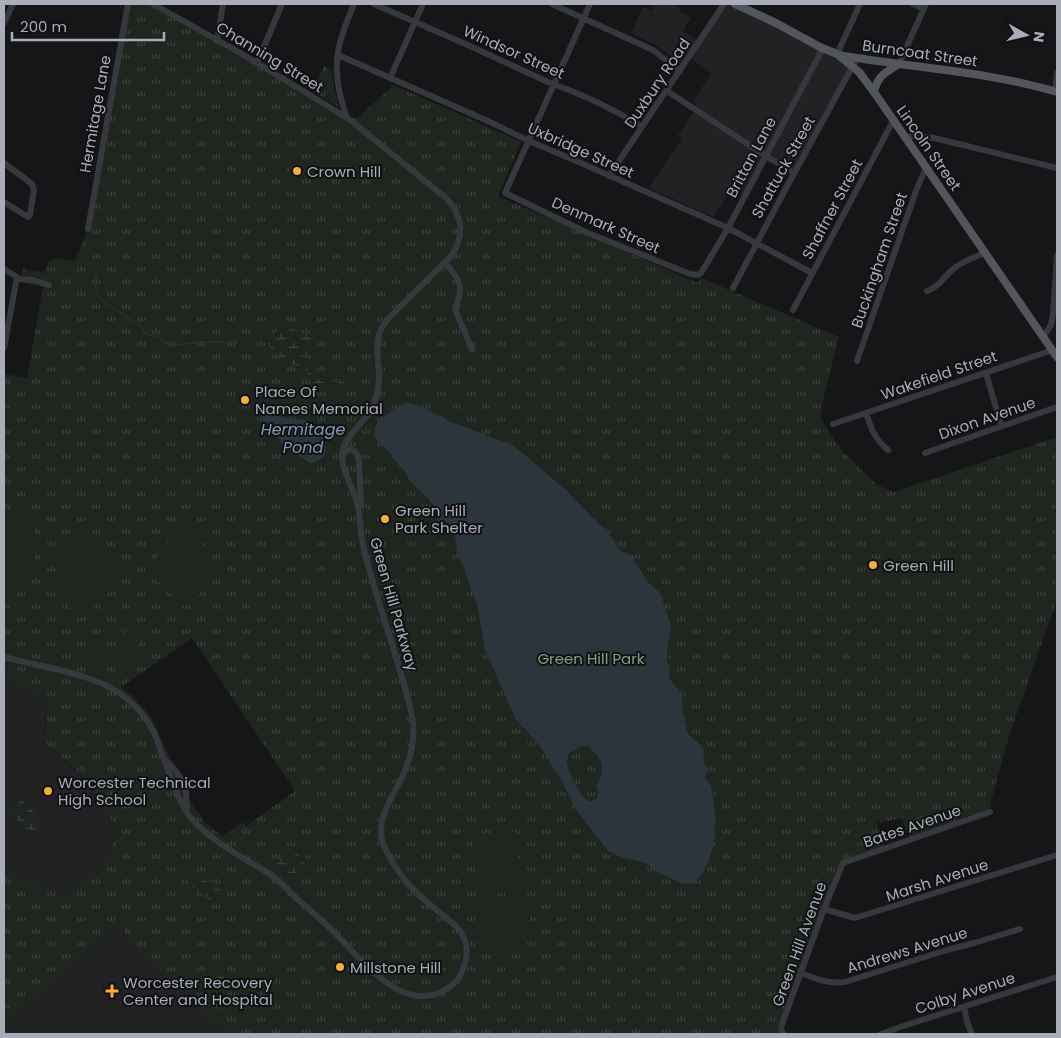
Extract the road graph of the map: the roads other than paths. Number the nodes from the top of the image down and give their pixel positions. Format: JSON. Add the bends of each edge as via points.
{"nodes":[{"id":1,"x":13,"y":4,"type":"edge"},
{"id":2,"x":128,"y":4,"type":"edge"},
{"id":3,"x":153,"y":4,"type":"edge"},
{"id":4,"x":223,"y":4,"type":"edge"},
{"id":5,"x":282,"y":4,"type":"edge"},
{"id":6,"x":354,"y":4,"type":"edge"},
{"id":7,"x":374,"y":4,"type":"edge"},
{"id":8,"x":424,"y":4,"type":"edge"},
{"id":9,"x":552,"y":4,"type":"edge"},
{"id":10,"x":590,"y":4,"type":"edge"},
{"id":11,"x":724,"y":4,"type":"edge"},
{"id":12,"x":735,"y":4,"type":"edge"},
{"id":13,"x":860,"y":4,"type":"edge"},
{"id":14,"x":913,"y":4,"type":"edge"},
{"id":15,"x":164,"y":6,"type":"edge"},
{"id":16,"x":925,"y":6,"type":"edge"},
{"id":17,"x":583,"y":19,"type":"junction"},
{"id":18,"x":415,"y":22,"type":"junction"},
{"id":19,"x":4,"y":23,"type":"edge"},
{"id":20,"x":217,"y":41,"type":"junction"},
{"id":21,"x":823,"y":48,"type":"junction"},
{"id":22,"x":837,"y":54,"type":"junction"},
{"id":23,"x":338,"y":55,"type":"junction"},
{"id":24,"x":856,"y":58,"type":"junction"},
{"id":25,"x":257,"y":64,"type":"junction"},
{"id":26,"x":899,"y":64,"type":"junction"},
{"id":27,"x":853,"y":66,"type":"junction"},
{"id":28,"x":680,"y":71,"type":"junction"},
{"id":29,"x":1057,"y":73,"type":"edge"},
{"id":30,"x":390,"y":78,"type":"junction"},
{"id":31,"x":554,"y":85,"type":"junction"},
{"id":32,"x":667,"y":90,"type":"junction"},
{"id":33,"x":874,"y":92,"type":"junction"},
{"id":34,"x":1056,"y":92,"type":"edge"},
{"id":35,"x":347,"y":118,"type":"junction"},
{"id":36,"x":894,"y":121,"type":"junction"},
{"id":37,"x":642,"y":127,"type":"junction"},
{"id":38,"x":904,"y":137,"type":"junction"},
{"id":39,"x":529,"y":141,"type":"junction"},
{"id":40,"x":766,"y":156,"type":"junction"},
{"id":41,"x":4,"y":164,"type":"edge"},
{"id":42,"x":926,"y":168,"type":"junction"},
{"id":43,"x":1057,"y":168,"type":"edge"},
{"id":44,"x":794,"y":173,"type":"junction"},
{"id":45,"x":609,"y":176,"type":"junction"},
{"id":46,"x":4,"y":202,"type":"edge"},
{"id":47,"x":728,"y":228,"type":"junction"},
{"id":48,"x":88,"y":229,"type":"dead end"},
{"id":49,"x":756,"y":243,"type":"junction"},
{"id":50,"x":984,"y":253,"type":"junction"},
{"id":51,"x":1057,"y":255,"type":"edge"},
{"id":52,"x":445,"y":262,"type":"junction"},
{"id":53,"x":4,"y":269,"type":"edge"},
{"id":54,"x":812,"y":273,"type":"junction"},
{"id":55,"x":699,"y":274,"type":"joint"},
{"id":56,"x":17,"y":277,"type":"junction"},
{"id":57,"x":49,"y":285,"type":"dead end"},
{"id":58,"x":733,"y":288,"type":"dead end"},
{"id":59,"x":928,"y":291,"type":"dead end"},
{"id":60,"x":793,"y":310,"type":"dead end"},
{"id":61,"x":1043,"y":336,"type":"junction"},
{"id":62,"x":4,"y":345,"type":"edge"},
{"id":63,"x":472,"y":349,"type":"dead end"},
{"id":64,"x":1055,"y":354,"type":"edge"},
{"id":65,"x":858,"y":361,"type":"dead end"},
{"id":66,"x":986,"y":373,"type":"junction"},
{"id":67,"x":1057,"y":406,"type":"edge"},
{"id":68,"x":866,"y":413,"type":"junction"},
{"id":69,"x":833,"y":424,"type":"dead end"},
{"id":70,"x":1001,"y":425,"type":"junction"},
{"id":71,"x":888,"y":450,"type":"dead end"},
{"id":72,"x":925,"y":452,"type":"dead end"},
{"id":73,"x":342,"y":454,"type":"junction"},
{"id":74,"x":360,"y":518,"type":"junction"},
{"id":75,"x":4,"y":657,"type":"edge"},
{"id":76,"x":990,"y":812,"type":"dead end"},
{"id":77,"x":1057,"y":855,"type":"edge"},
{"id":78,"x":843,"y":863,"type":"joint"},
{"id":79,"x":824,"y":909,"type":"junction"},
{"id":80,"x":1020,"y":929,"type":"dead end"},
{"id":81,"x":800,"y":973,"type":"junction"},
{"id":82,"x":1057,"y":977,"type":"edge"},
{"id":83,"x":964,"y":1007,"type":"junction"},
{"id":84,"x":893,"y":1032,"type":"edge"},
{"id":85,"x":784,"y":1034,"type":"edge"},
{"id":86,"x":881,"y":1034,"type":"edge"},
{"id":87,"x":972,"y":1034,"type":"edge"}],
"edges":[{"from":1,"to":19,"type":"street"},
{"from":2,"to":48,"type":"street","name":"Hermitage Lane"},
{"from":3,"to":15,"type":"street","name":"Channing Street"},
{"from":4,"to":20,"type":"street"},
{"from":5,"to":25,"type":"street"},
{"from":6,"to":23,"type":"street"},
{"from":7,"to":18,"type":"street","name":"Windsor Street"},
{"from":8,"to":18,"type":"street"},
{"from":9,"to":17,"type":"street"},
{"from":10,"to":17,"type":"street"},
{"from":11,"to":28,"type":"street","name":"Duxbury Road"},
{"from":12,"to":21,"type":"main road","name":"Lincoln Street"},
{"from":13,"to":22,"type":"street"},
{"from":14,"to":16,"type":"street"},
{"from":15,"to":20,"type":"street","name":"Channing Street"},
{"from":16,"to":26,"type":"street"},
{"from":17,"to":28,"type":"street","via":[[653,50]]},
{"from":17,"to":31,"type":"street"},
{"from":18,"to":30,"type":"street"},
{"from":18,"to":31,"type":"street","name":"Windsor Street"},
{"from":20,"to":25,"type":"street","name":"Channing Street"},
{"from":21,"to":22,"type":"main road","name":"Lincoln Street"},
{"from":21,"to":40,"type":"street","name":"Brittan Lane"},
{"from":22,"to":24,"type":"main road","name":"Burncoat Street"},
{"from":22,"to":27,"type":"main road","name":"Lincoln Street"},
{"from":23,"to":30,"type":"street","name":"Uxbridge Street"},
{"from":23,"to":35,"type":"street","via":[[336,78]]},
{"from":24,"to":26,"type":"main road","name":"Burncoat Street"},
{"from":24,"to":27,"type":"street","name":"Shattuck Street"},
{"from":25,"to":35,"type":"street","name":"Channing Street"},
{"from":26,"to":33,"type":"main road","via":[[879,78]]},
{"from":26,"to":34,"type":"main road","name":"Burncoat Street","via":[[1003,78]]},
{"from":27,"to":33,"type":"main road","name":"Lincoln Street"},
{"from":27,"to":44,"type":"street","name":"Shattuck Street"},
{"from":28,"to":32,"type":"street","name":"Duxbury Road"},
{"from":29,"to":34,"type":"street"},
{"from":30,"to":39,"type":"street","name":"Uxbridge Street"},
{"from":31,"to":37,"type":"street","name":"Windsor Street","via":[[623,115]]},
{"from":31,"to":39,"type":"street"},
{"from":32,"to":37,"type":"street","name":"Duxbury Road"},
{"from":32,"to":40,"type":"street"},
{"from":33,"to":36,"type":"main road","name":"Lincoln Street"},
{"from":35,"to":52,"type":"street","via":[[454,207],[460,221],[460,236],[456,248]]},
{"from":36,"to":38,"type":"main road","name":"Lincoln Street"},
{"from":36,"to":54,"type":"street","name":"Shaffner Street"},
{"from":37,"to":45,"type":"street","name":"Duxbury Road"},
{"from":38,"to":42,"type":"main road","name":"Lincoln Street"},
{"from":38,"to":43,"type":"street","via":[[934,138]]},
{"from":39,"to":45,"type":"street","name":"Uxbridge Street"},
{"from":39,"to":55,"type":"street","name":"Denmark Street","via":[[505,193],[622,247],[688,274]]},
{"from":40,"to":44,"type":"street"},
{"from":40,"to":47,"type":"street","name":"Brittan Lane"},
{"from":41,"to":46,"type":"street","via":[[32,184],[34,190],[28,217]]},
{"from":42,"to":50,"type":"main road","name":"Lincoln Street"},
{"from":42,"to":65,"type":"street","name":"Buckingham Street"},
{"from":44,"to":49,"type":"street","name":"Shattuck Street"},
{"from":45,"to":47,"type":"street","name":"Uxbridge Street"},
{"from":47,"to":49,"type":"street","name":"Uxbridge Street"},
{"from":47,"to":55,"type":"street","name":"Brittan Lane"},
{"from":49,"to":54,"type":"street","name":"Uxbridge Street"},
{"from":49,"to":58,"type":"street","name":"Shattuck Street"},
{"from":50,"to":59,"type":"street","via":[[954,268]]},
{"from":50,"to":61,"type":"main road","name":"Lincoln Street"},
{"from":51,"to":61,"type":"street","via":[[1053,314],[1051,325]]},
{"from":52,"to":63,"type":"street","via":[[460,286],[456,312]]},
{"from":52,"to":73,"type":"street","via":[[381,329],[377,344],[379,380],[375,399],[368,415],[344,444]]},
{"from":53,"to":56,"type":"street"},
{"from":54,"to":60,"type":"street","name":"Shaffner Street"},
{"from":56,"to":57,"type":"street"},
{"from":56,"to":62,"type":"street"},
{"from":61,"to":64,"type":"main road","name":"Lincoln Street"},
{"from":64,"to":66,"type":"street","name":"Wakefield Street"},
{"from":66,"to":68,"type":"street","name":"Wakefield Street"},
{"from":66,"to":70,"type":"street"},
{"from":67,"to":70,"type":"street","name":"Dixon Avenue"},
{"from":68,"to":69,"type":"street","name":"Wakefield Street"},
{"from":68,"to":71,"type":"street","via":[[873,435]]},
{"from":70,"to":72,"type":"street","name":"Dixon Avenue"},
{"from":73,"to":74,"type":"street","name":"Green Hill Parkway","via":[[344,471]]},
{"from":73,"to":74,"type":"street","via":[[351,450],[358,455]]},
{"from":74,"to":75,"type":"street","name":"Green Hill Parkway","via":[[362,543],[413,719],[412,753],[385,811],[382,840],[393,864],[409,886],[453,924],[465,940],[467,955],[463,970],[444,991],[422,997],[394,987],[377,975],[278,880],[200,827],[189,816],[182,780],[167,762],[153,730],[145,717],[117,691],[96,681]]},
{"from":76,"to":78,"type":"street","name":"Bates Avenue"},
{"from":77,"to":79,"type":"street","name":"Marsh Avenue","via":[[855,918]]},
{"from":78,"to":79,"type":"street","name":"Green Hill Avenue"},
{"from":79,"to":81,"type":"street","name":"Green Hill Avenue"},
{"from":80,"to":81,"type":"street","name":"Andrews Avenue","via":[[845,982],[828,982]]},
{"from":81,"to":85,"type":"street","name":"Green Hill Avenue","via":[[781,1027]]},
{"from":82,"to":83,"type":"street","name":"Colby Avenue"},
{"from":83,"to":84,"type":"street","name":"Colby Avenue"},
{"from":83,"to":87,"type":"street"},
{"from":84,"to":86,"type":"street","name":"Colby Avenue"}]}
